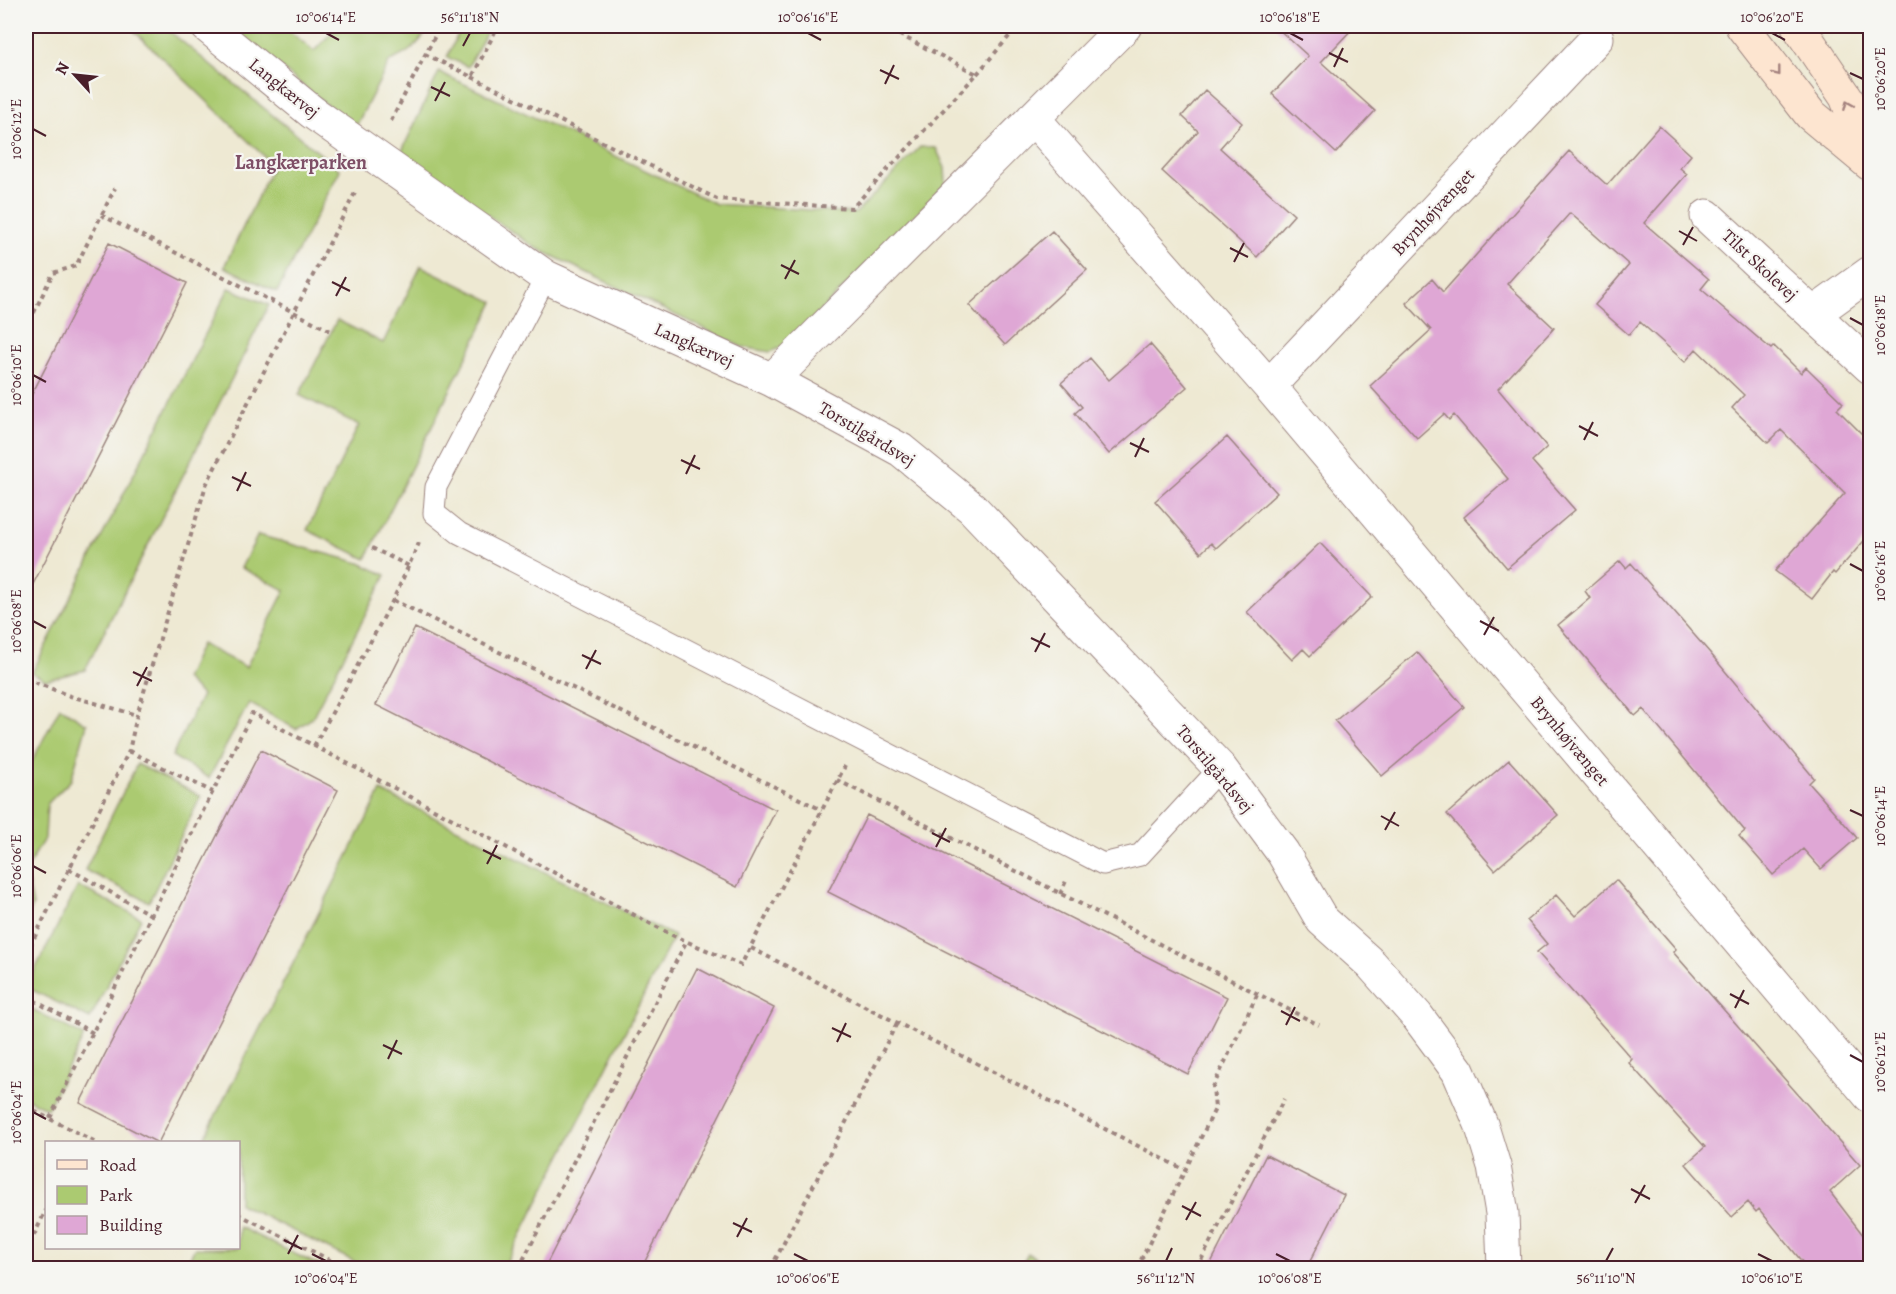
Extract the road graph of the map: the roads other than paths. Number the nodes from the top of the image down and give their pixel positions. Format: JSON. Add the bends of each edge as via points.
{"nodes":[{"id":1,"x":207,"y":26,"type":"edge"},
{"id":2,"x":1125,"y":26,"type":"edge"},
{"id":3,"x":1742,"y":26,"type":"edge"},
{"id":4,"x":1798,"y":26,"type":"edge"},
{"id":5,"x":1597,"y":38,"type":"dead end"},
{"id":6,"x":1033,"y":118,"type":"junction"},
{"id":7,"x":1870,"y":161,"type":"edge"},
{"id":8,"x":1707,"y":216,"type":"dead end"},
{"id":9,"x":1870,"y":273,"type":"edge"},
{"id":10,"x":546,"y":277,"type":"junction"},
{"id":11,"x":1813,"y":314,"type":"junction"},
{"id":12,"x":1870,"y":368,"type":"edge"},
{"id":13,"x":772,"y":380,"type":"junction"},
{"id":14,"x":1269,"y":386,"type":"junction"},
{"id":15,"x":1220,"y":768,"type":"junction"},
{"id":16,"x":1870,"y":1096,"type":"edge"},
{"id":17,"x":1504,"y":1269,"type":"edge"}],
"edges":[{"from":1,"to":10,"type":"street","name":"Langkærvej","via":[[312,112]]},
{"from":2,"to":6,"type":"street"},
{"from":3,"to":7,"type":"street","one_way":true,"via":[[1810,114]]},
{"from":7,"to":4,"type":"street","one_way":true,"via":[[1845,97]]},
{"from":5,"to":14,"type":"street","name":"Brynhøjvænget"},
{"from":6,"to":13,"type":"street"},
{"from":6,"to":14,"type":"street","name":"Brynhøjvænget"},
{"from":8,"to":11,"type":"street","name":"Tilst Skolevej"},
{"from":9,"to":11,"type":"street","name":"Tilst Skolevej"},
{"from":10,"to":13,"type":"street","name":"Langkærvej"},
{"from":10,"to":15,"type":"lane","via":[[436,487],[434,513],[459,534],[1103,864],[1140,855]]},
{"from":11,"to":12,"type":"street","name":"Tilst Skolevej"},
{"from":13,"to":15,"type":"street","name":"Torstilgårdsvej","via":[[902,450],[972,508]]},
{"from":14,"to":16,"type":"street","name":"Brynhøjvænget"},
{"from":15,"to":17,"type":"street","name":"Torstilgårdsvej","via":[[1283,853],[1322,920],[1371,964],[1458,1071],[1494,1166],[1502,1213]]}]}
